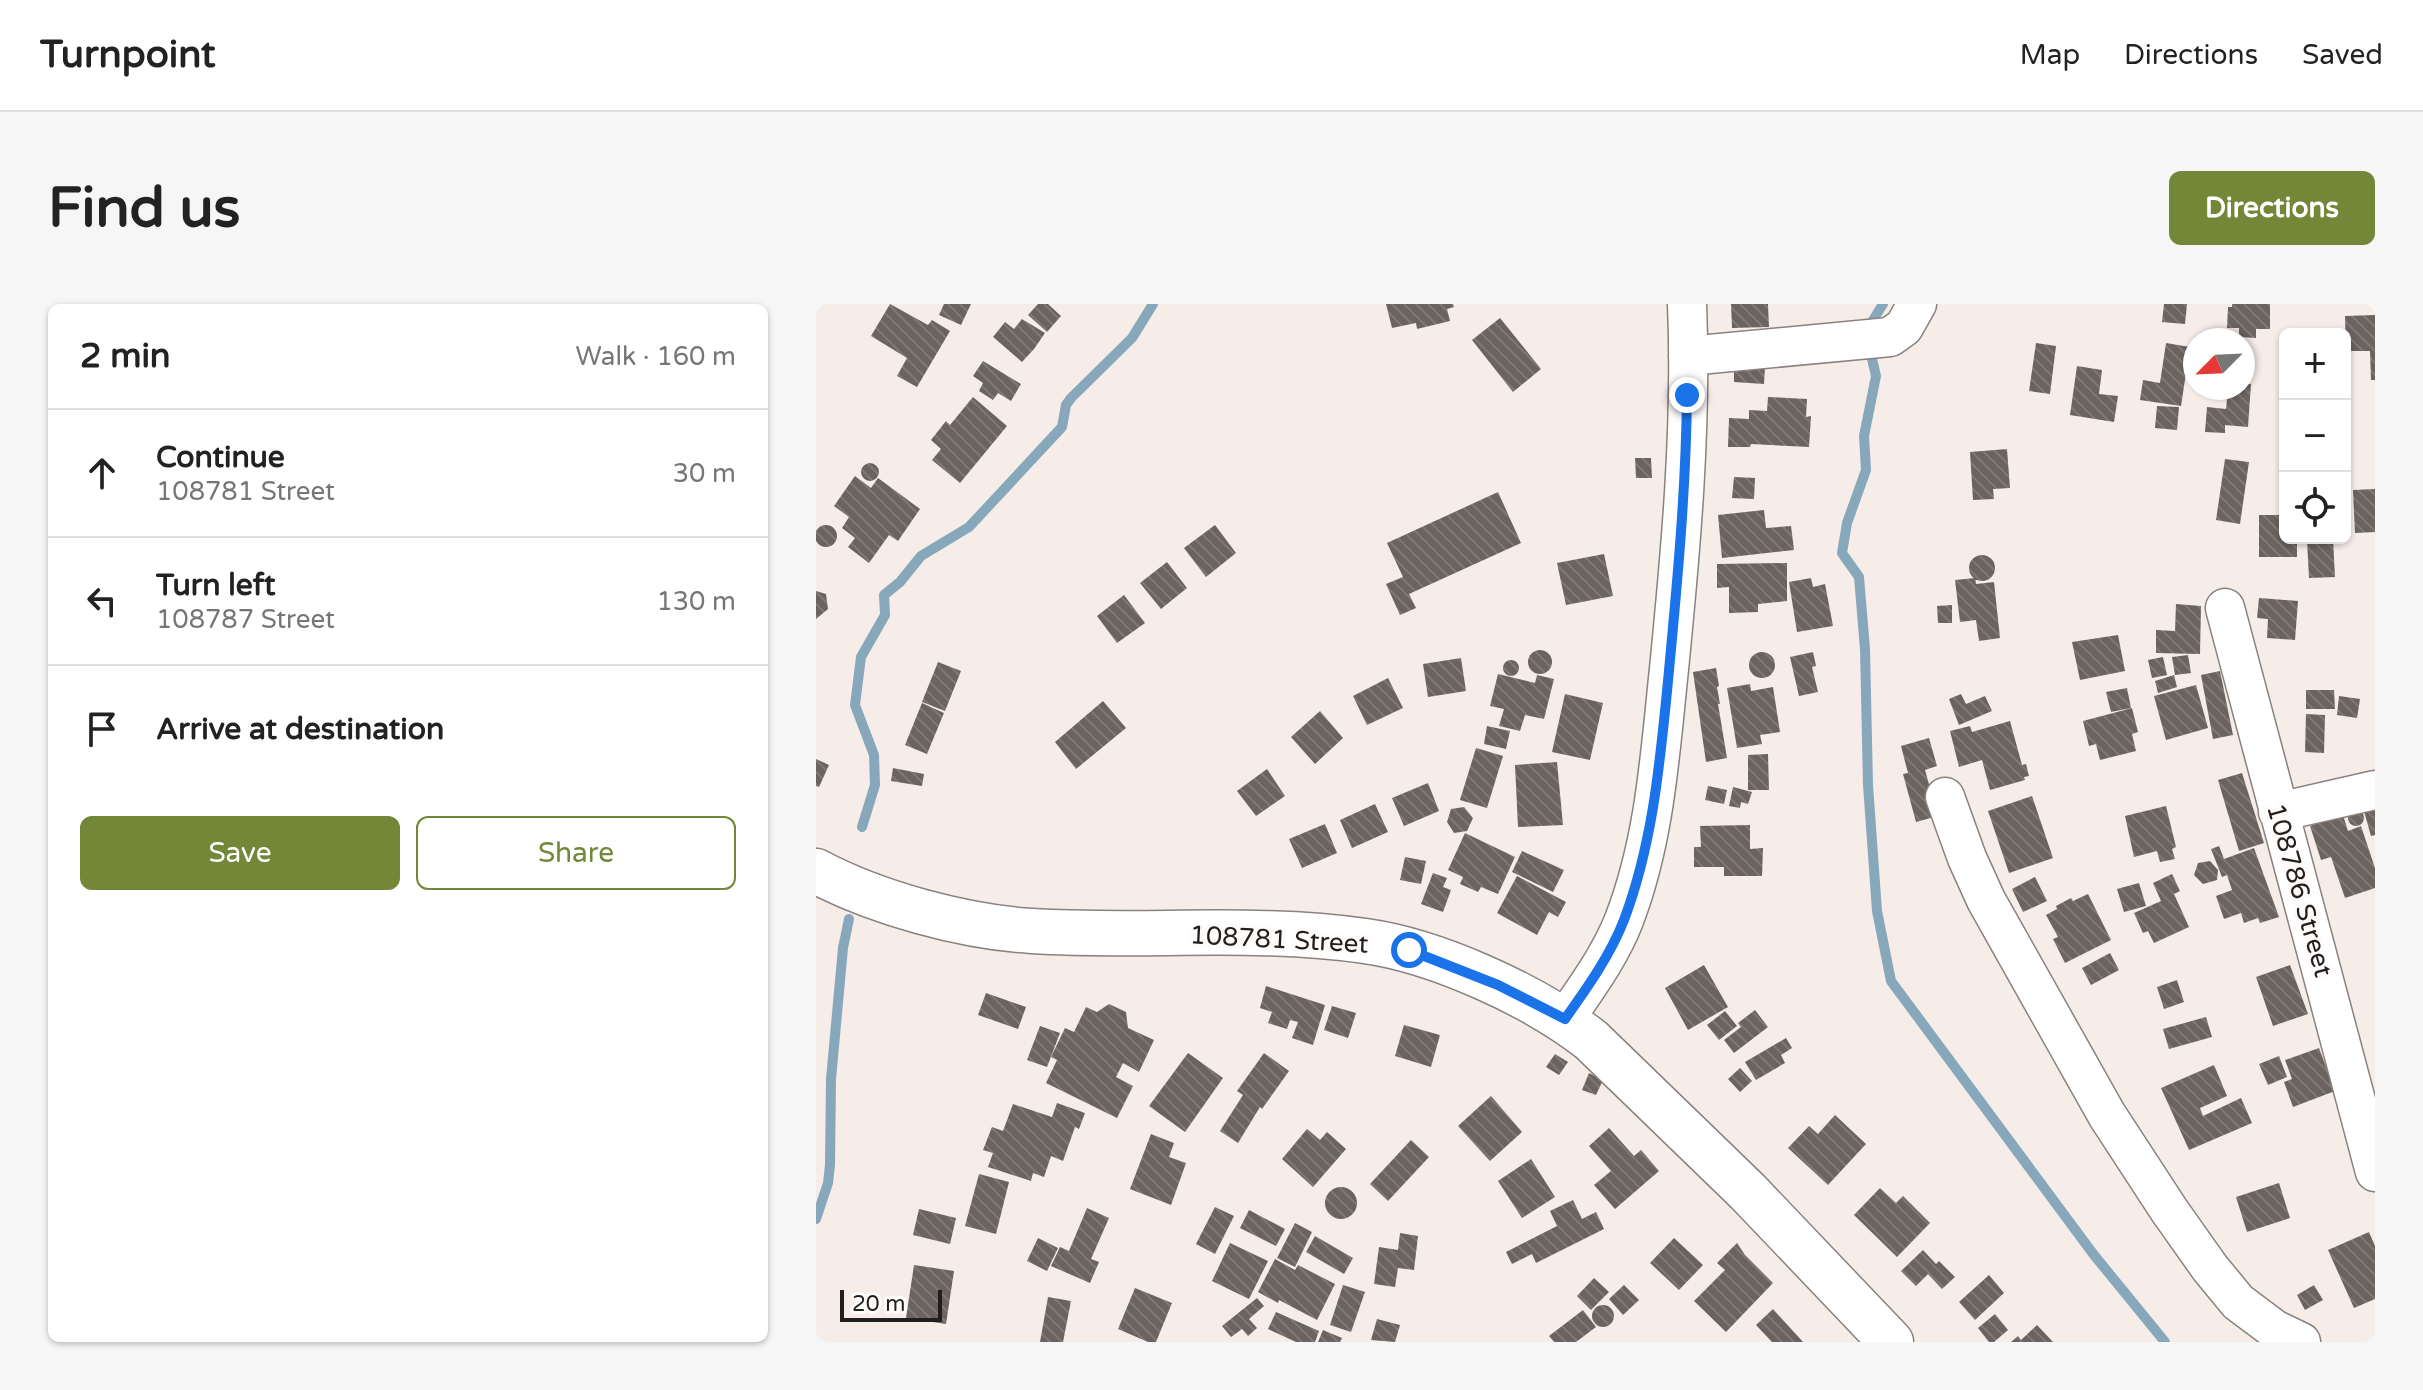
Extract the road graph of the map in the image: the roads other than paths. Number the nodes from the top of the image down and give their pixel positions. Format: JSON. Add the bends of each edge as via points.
{"nodes":[{"id":1,"x":1687,"y":304,"type":"edge"},
{"id":2,"x":1917,"y":304,"type":"edge"},
{"id":3,"x":1688,"y":356,"type":"junction"},
{"id":4,"x":2225,"y":608,"type":"dead end"},
{"id":5,"x":2375,"y":790,"type":"edge"},
{"id":6,"x":1945,"y":797,"type":"dead end"},
{"id":7,"x":2278,"y":812,"type":"junction"},
{"id":8,"x":816,"y":871,"type":"edge"},
{"id":9,"x":1565,"y":1019,"type":"junction"},
{"id":10,"x":2375,"y":1172,"type":"edge"},
{"id":11,"x":1891,"y":1342,"type":"edge"},
{"id":12,"x":2301,"y":1342,"type":"edge"}],
"edges":[{"from":1,"to":3,"type":"street"},
{"from":2,"to":3,"type":"street","via":[[1904,327],[1890,337]]},
{"from":3,"to":9,"type":"street","via":[[1686,467],[1657,791],[1623,923]]},
{"from":4,"to":7,"type":"street","name":"108786 Street"},
{"from":5,"to":7,"type":"street"},
{"from":6,"to":12,"type":"street","via":[[1986,900],[2107,1115],[2169,1210],[2238,1302]]},
{"from":7,"to":10,"type":"street","name":"108786 Street"},
{"from":8,"to":9,"type":"street","name":"108781 Street","via":[[927,912],[1030,931],[1313,935],[1368,941],[1450,965]]},
{"from":9,"to":11,"type":"street","name":"108781 Street","via":[[1748,1192]]}]}
